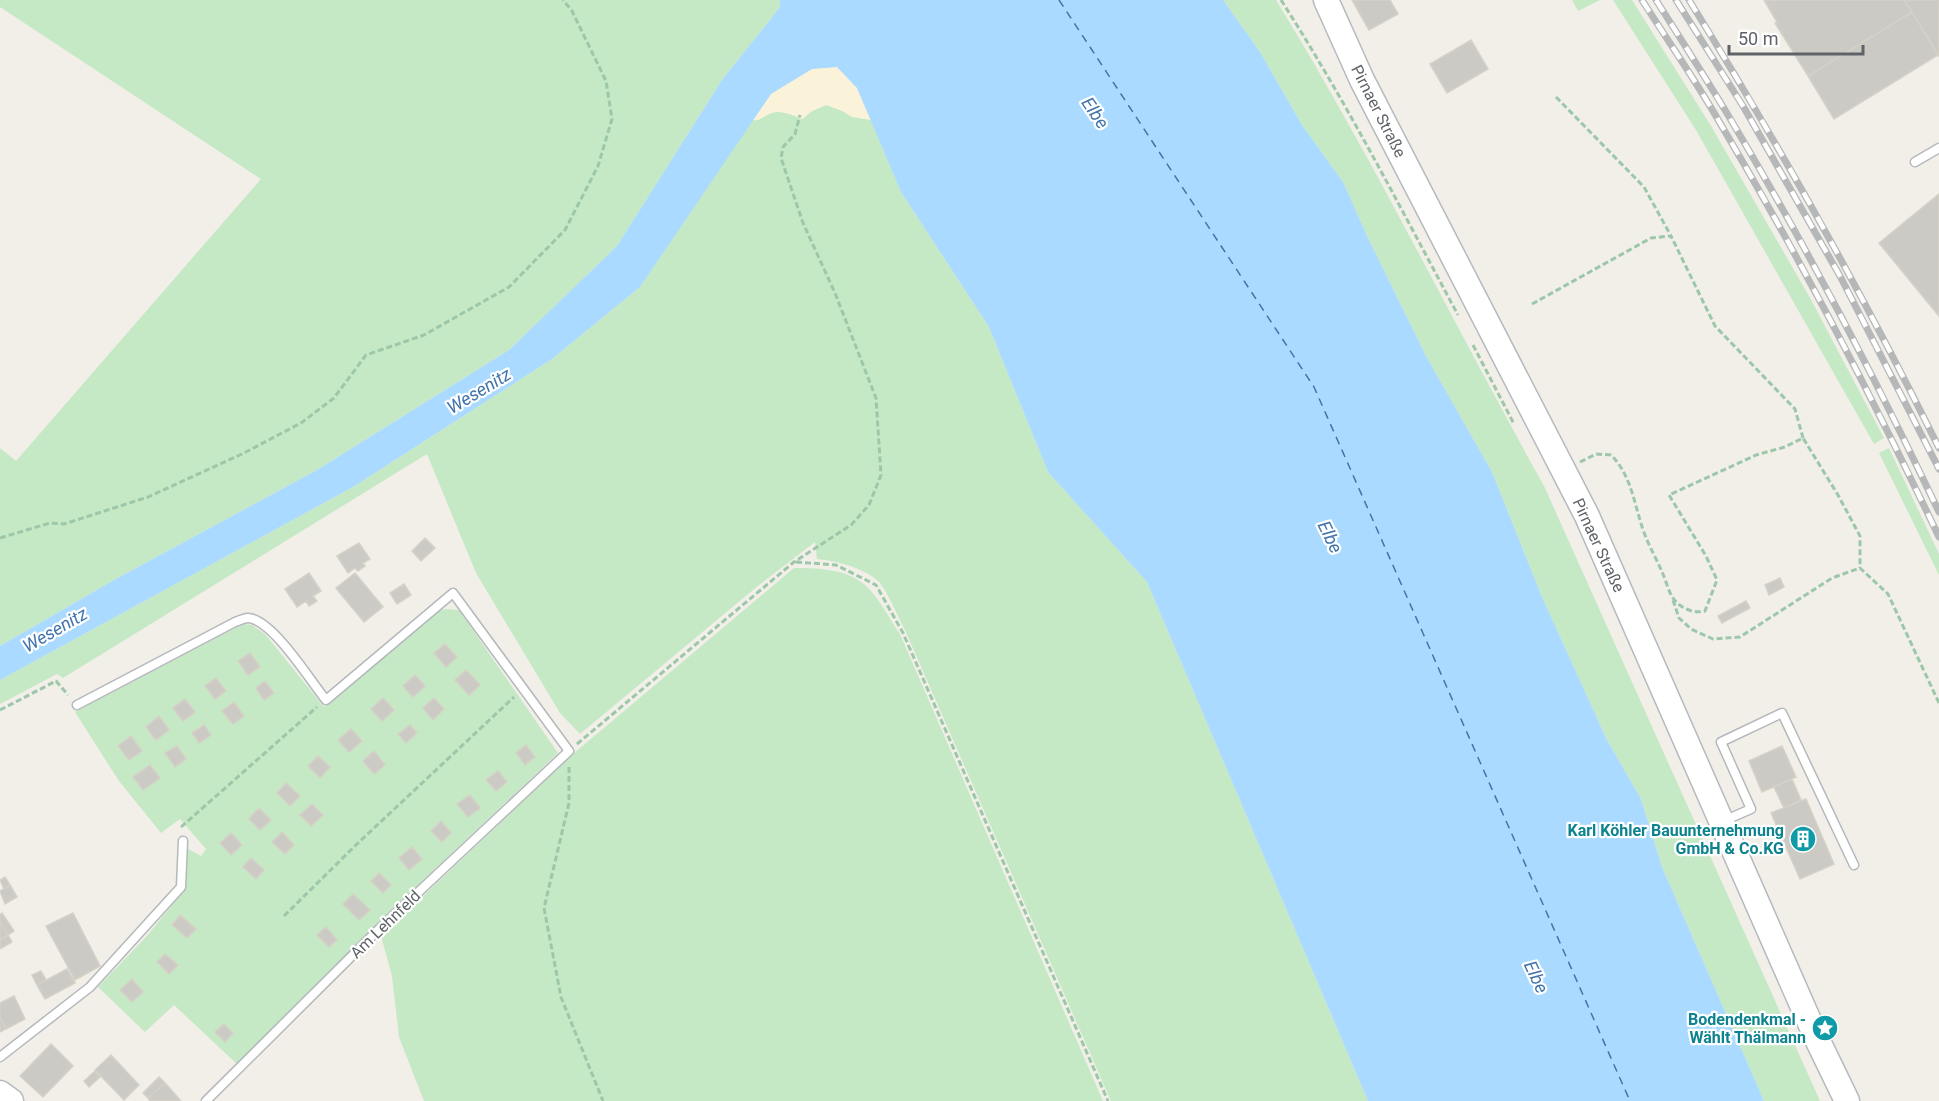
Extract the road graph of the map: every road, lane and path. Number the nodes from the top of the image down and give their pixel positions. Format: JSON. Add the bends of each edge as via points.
{"nodes":[{"id":1,"x":563,"y":0,"type":"edge"},
{"id":2,"x":1281,"y":0,"type":"edge"},
{"id":3,"x":1326,"y":0,"type":"edge"},
{"id":4,"x":1556,"y":97,"type":"dead end"},
{"id":5,"x":800,"y":115,"type":"dead end"},
{"id":6,"x":1939,"y":148,"type":"edge"},
{"id":7,"x":1915,"y":162,"type":"dead end"},
{"id":8,"x":1671,"y":236,"type":"junction"},
{"id":9,"x":1533,"y":304,"type":"dead end"},
{"id":10,"x":1462,"y":322,"type":"dead end"},
{"id":11,"x":1472,"y":342,"type":"dead end"},
{"id":12,"x":1519,"y":432,"type":"dead end"},
{"id":13,"x":1803,"y":438,"type":"junction"},
{"id":14,"x":1564,"y":471,"type":"junction"},
{"id":15,"x":0,"y":538,"type":"edge"},
{"id":16,"x":794,"y":562,"type":"junction"},
{"id":17,"x":1860,"y":568,"type":"junction"},
{"id":18,"x":1672,"y":597,"type":"junction"},
{"id":19,"x":522,"y":690,"type":"junction"},
{"id":20,"x":326,"y":700,"type":"junction"},
{"id":21,"x":1939,"y":703,"type":"edge"},
{"id":22,"x":77,"y":705,"type":"joint"},
{"id":23,"x":0,"y":710,"type":"edge"},
{"id":24,"x":569,"y":751,"type":"junction"},
{"id":25,"x":1723,"y":821,"type":"junction"},
{"id":26,"x":183,"y":841,"type":"joint"},
{"id":27,"x":1854,"y":865,"type":"dead end"},
{"id":28,"x":284,"y":916,"type":"dead end"},
{"id":29,"x":0,"y":1057,"type":"edge"},
{"id":30,"x":0,"y":1093,"type":"edge"},
{"id":31,"x":11,"y":1101,"type":"edge"},
{"id":32,"x":206,"y":1101,"type":"edge"},
{"id":33,"x":603,"y":1101,"type":"edge"},
{"id":34,"x":1108,"y":1101,"type":"edge"},
{"id":35,"x":1847,"y":1101,"type":"edge"}],
"edges":[{"from":1,"to":15,"type":"path","via":[[606,81],[612,119],[598,166],[565,230],[509,287],[424,334],[366,355],[334,398],[301,423],[242,454],[148,497],[64,524],[50,523]]},
{"from":2,"to":10,"type":"path","via":[[1376,161]]},
{"from":3,"to":14,"type":"street","name":"Pirnaer Straße","via":[[1362,80]]},
{"from":4,"to":8,"type":"path","via":[[1644,187]]},
{"from":5,"to":16,"type":"path","via":[[781,159],[803,223],[876,398],[881,475],[869,506],[851,525]]},
{"from":6,"to":7,"type":"lane"},
{"from":8,"to":9,"type":"path","via":[[1651,238]]},
{"from":8,"to":13,"type":"path","via":[[1715,326],[1795,409]]},
{"from":11,"to":12,"type":"path"},
{"from":13,"to":17,"type":"path","via":[[1860,536]]},
{"from":13,"to":18,"type":"path","via":[[1669,495],[1717,580],[1705,611],[1689,610]]},
{"from":14,"to":18,"type":"path","via":[[1596,454],[1611,455],[1619,462]]},
{"from":14,"to":25,"type":"street","name":"Pirnaer Straße"},
{"from":16,"to":24,"type":"path"},
{"from":16,"to":34,"type":"path","via":[[836,565],[876,585],[903,633]]},
{"from":17,"to":18,"type":"path","via":[[1832,578],[1740,637],[1713,639],[1691,629],[1678,618]]},
{"from":17,"to":21,"type":"path","via":[[1888,594]]},
{"from":19,"to":20,"type":"lane","via":[[453,593]]},
{"from":19,"to":24,"type":"lane"},
{"from":19,"to":28,"type":"path"},
{"from":20,"to":22,"type":"lane","via":[[271,630],[253,618],[246,618]]},
{"from":20,"to":26,"type":"path","via":[[179,829]]},
{"from":22,"to":23,"type":"path","via":[[56,681]]},
{"from":24,"to":32,"type":"lane","name":"Am Lehnfeld","via":[[379,929]]},
{"from":24,"to":33,"type":"path","via":[[569,803],[544,908],[561,997]]},
{"from":25,"to":27,"type":"lane","via":[[1751,808],[1721,742],[1782,713]]},
{"from":25,"to":35,"type":"street","name":"Pirnaer Straße"},
{"from":26,"to":29,"type":"lane","via":[[181,887],[90,987]]},
{"from":30,"to":31,"type":"street"}]}
